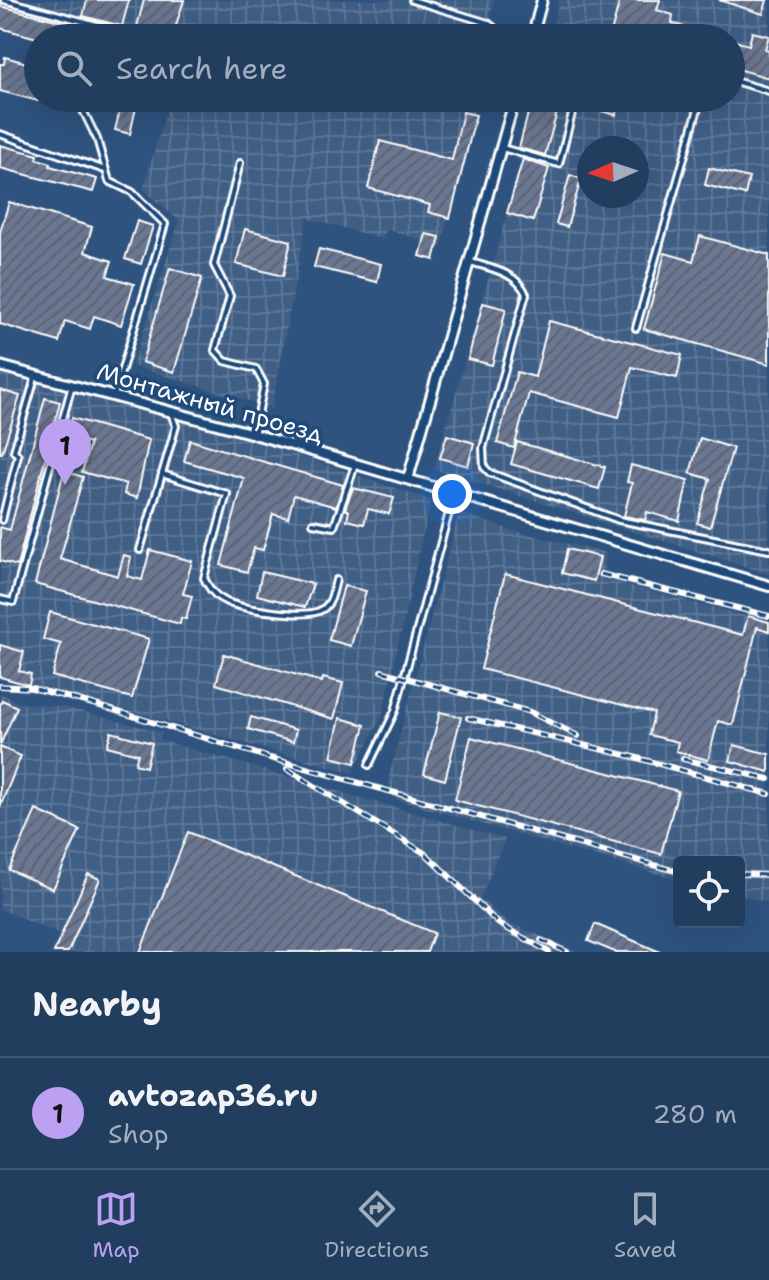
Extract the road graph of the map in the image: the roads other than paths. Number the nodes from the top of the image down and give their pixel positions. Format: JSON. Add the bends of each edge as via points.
{"nodes":[{"id":1,"x":4,"y":0,"type":"edge"},
{"id":2,"x":412,"y":0,"type":"edge"},
{"id":3,"x":542,"y":0,"type":"edge"},
{"id":4,"x":93,"y":24,"type":"edge"},
{"id":5,"x":489,"y":24,"type":"edge"},
{"id":6,"x":535,"y":24,"type":"edge"},
{"id":7,"x":745,"y":84,"type":"edge"},
{"id":8,"x":769,"y":91,"type":"edge"},
{"id":9,"x":84,"y":112,"type":"edge"},
{"id":10,"x":511,"y":112,"type":"edge"},
{"id":11,"x":572,"y":112,"type":"edge"},
{"id":12,"x":697,"y":112,"type":"edge"},
{"id":13,"x":0,"y":134,"type":"edge"},
{"id":14,"x":502,"y":148,"type":"junction"},
{"id":15,"x":240,"y":163,"type":"dead end"},
{"id":16,"x":105,"y":170,"type":"junction"},
{"id":17,"x":470,"y":262,"type":"junction"},
{"id":18,"x":636,"y":328,"type":"dead end"},
{"id":19,"x":0,"y":366,"type":"edge"},
{"id":20,"x":36,"y":375,"type":"junction"},
{"id":21,"x":72,"y":385,"type":"junction"},
{"id":22,"x":114,"y":396,"type":"junction"},
{"id":23,"x":170,"y":411,"type":"junction"},
{"id":24,"x":254,"y":434,"type":"junction"},
{"id":25,"x":355,"y":465,"type":"junction"},
{"id":26,"x":162,"y":474,"type":"junction"},
{"id":27,"x":408,"y":479,"type":"junction"},
{"id":28,"x":454,"y":492,"type":"junction"},
{"id":29,"x":2,"y":520,"type":"edge"},
{"id":30,"x":313,"y":523,"type":"dead end"},
{"id":31,"x":140,"y":550,"type":"dead end"},
{"id":32,"x":769,"y":550,"type":"edge"},
{"id":33,"x":336,"y":580,"type":"dead end"},
{"id":34,"x":769,"y":586,"type":"edge"},
{"id":35,"x":0,"y":599,"type":"edge"},
{"id":36,"x":369,"y":765,"type":"dead end"}],
"edges":[{"from":1,"to":4,"type":"lane"},
{"from":2,"to":5,"type":"lane"},
{"from":3,"to":6,"type":"street"},
{"from":7,"to":8,"type":"lane"},
{"from":9,"to":16,"type":"lane"},
{"from":10,"to":14,"type":"street"},
{"from":11,"to":14,"type":"lane","via":[[559,164]]},
{"from":12,"to":18,"type":"lane"},
{"from":13,"to":16,"type":"lane"},
{"from":14,"to":17,"type":"street"},
{"from":15,"to":24,"type":"lane","via":[[214,265],[230,296],[215,350],[225,361],[256,369],[264,384]]},
{"from":16,"to":22,"type":"lane","via":[[109,181],[132,192],[165,224]]},
{"from":17,"to":27,"type":"street"},
{"from":17,"to":32,"type":"lane","via":[[505,273],[520,282],[526,294],[483,448],[484,467],[490,473],[619,520]]},
{"from":19,"to":20,"type":"street","name":"Монтажный проезд"},
{"from":20,"to":21,"type":"street","name":"Монтажный проезд"},
{"from":20,"to":29,"type":"lane","via":[[14,451],[18,455]]},
{"from":21,"to":22,"type":"street","name":"Монтажный проезд"},
{"from":21,"to":35,"type":"lane","via":[[13,602]]},
{"from":22,"to":23,"type":"street","name":"Монтажный проезд"},
{"from":23,"to":24,"type":"street","name":"Монтажный проезд"},
{"from":23,"to":26,"type":"lane","via":[[176,426]]},
{"from":24,"to":25,"type":"street","name":"Монтажный проезд"},
{"from":25,"to":27,"type":"street","name":"Монтажный проезд"},
{"from":25,"to":30,"type":"lane","via":[[334,527]]},
{"from":26,"to":31,"type":"lane"},
{"from":26,"to":33,"type":"lane","via":[[227,494],[204,578],[210,591],[226,602],[283,613],[318,612],[330,603]]},
{"from":27,"to":28,"type":"street","name":"Монтажный проезд"},
{"from":28,"to":34,"type":"street","name":"Монтажный проезд"},
{"from":28,"to":36,"type":"lane","via":[[395,711]]}]}
